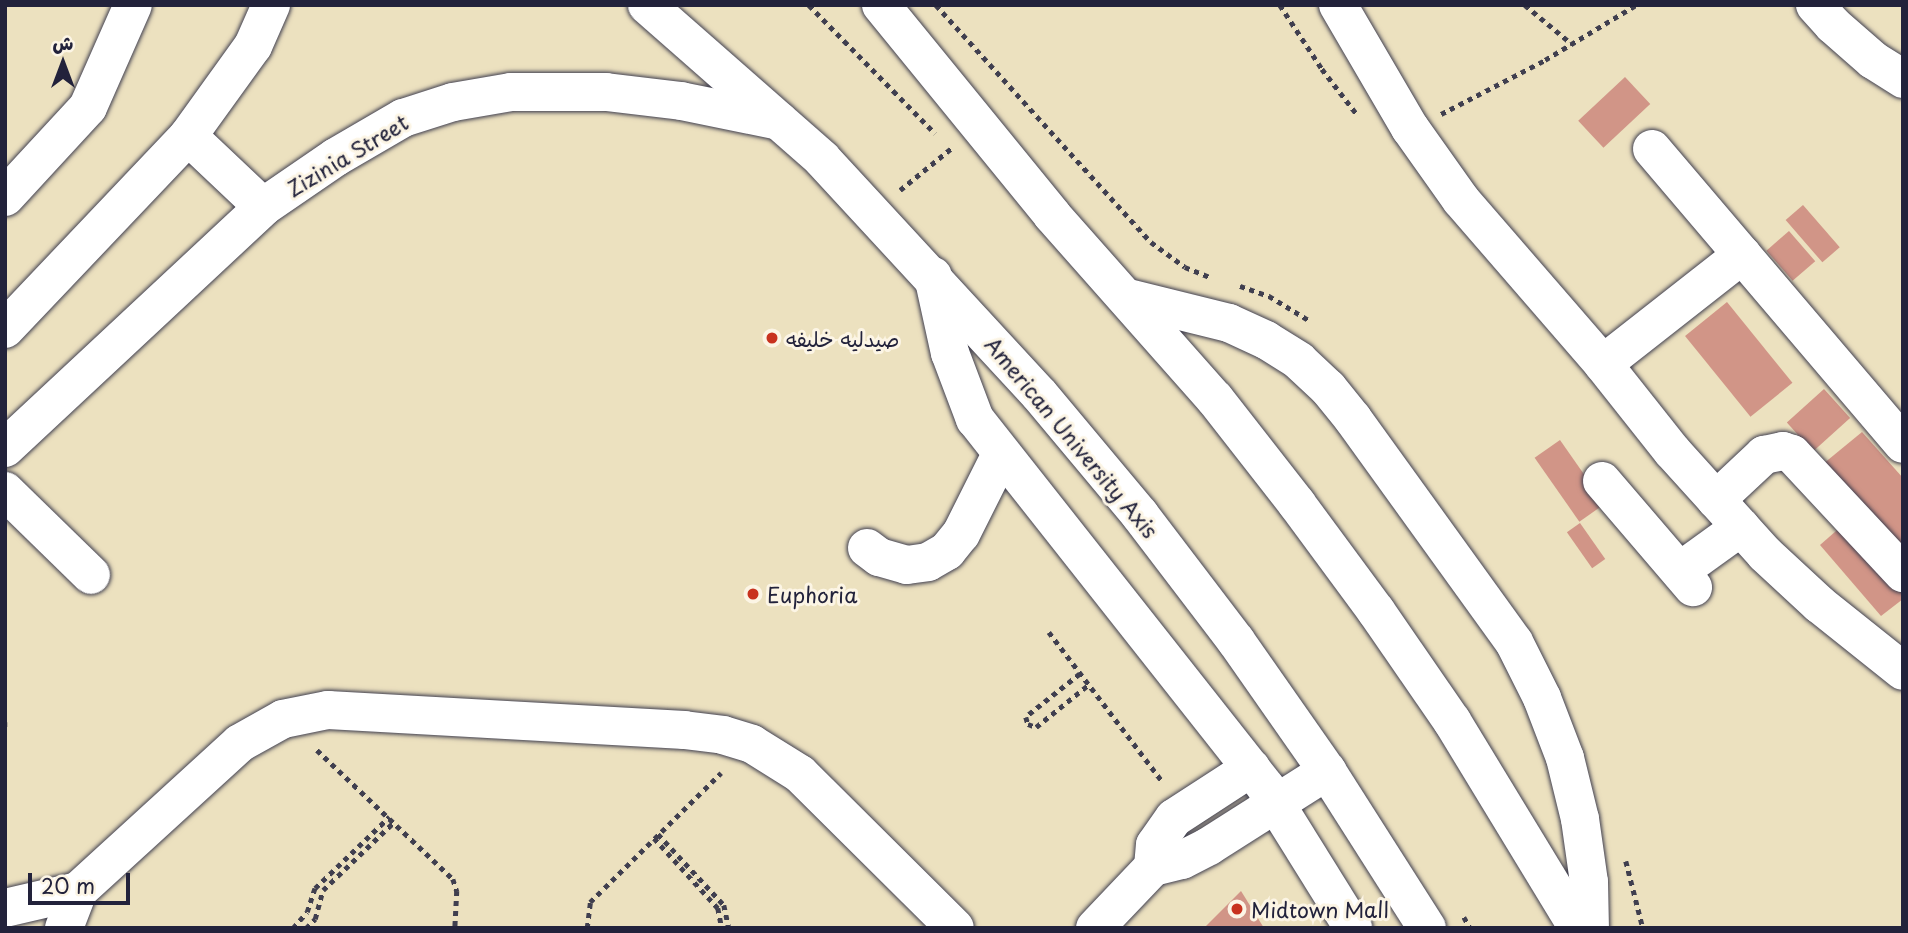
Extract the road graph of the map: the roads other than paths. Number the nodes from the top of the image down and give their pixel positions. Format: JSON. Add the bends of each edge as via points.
{"nodes":[{"id":1,"x":133,"y":5,"type":"edge"},
{"id":2,"x":271,"y":5,"type":"edge"},
{"id":3,"x":647,"y":5,"type":"edge"},
{"id":4,"x":881,"y":5,"type":"edge"},
{"id":5,"x":1338,"y":5,"type":"edge"},
{"id":6,"x":1360,"y":5,"type":"edge"},
{"id":7,"x":1815,"y":5,"type":"edge"},
{"id":8,"x":1373,"y":69,"type":"junction"},
{"id":9,"x":1903,"y":79,"type":"edge"},
{"id":10,"x":782,"y":121,"type":"junction"},
{"id":11,"x":188,"y":136,"type":"junction"},
{"id":12,"x":1652,"y":149,"type":"dead end"},
{"id":13,"x":5,"y":197,"type":"edge"},
{"id":14,"x":262,"y":207,"type":"junction"},
{"id":15,"x":1742,"y":255,"type":"junction"},
{"id":16,"x":933,"y":276,"type":"junction"},
{"id":17,"x":1128,"y":298,"type":"junction"},
{"id":18,"x":5,"y":329,"type":"edge"},
{"id":19,"x":1603,"y":364,"type":"junction"},
{"id":20,"x":1901,"y":440,"type":"edge"},
{"id":21,"x":5,"y":448,"type":"edge"},
{"id":22,"x":1001,"y":454,"type":"junction"},
{"id":23,"x":1602,"y":481,"type":"dead end"},
{"id":24,"x":5,"y":491,"type":"edge"},
{"id":25,"x":1729,"y":514,"type":"junction"},
{"id":26,"x":867,"y":548,"type":"dead end"},
{"id":27,"x":1903,"y":573,"type":"edge"},
{"id":28,"x":91,"y":575,"type":"dead end"},
{"id":29,"x":1903,"y":671,"type":"edge"},
{"id":30,"x":1251,"y":768,"type":"junction"},
{"id":31,"x":1327,"y":771,"type":"junction"},
{"id":32,"x":1278,"y":804,"type":"junction"},
{"id":33,"x":1153,"y":867,"type":"junction"},
{"id":34,"x":78,"y":891,"type":"junction"},
{"id":35,"x":5,"y":908,"type":"edge"},
{"id":36,"x":64,"y":928,"type":"edge"},
{"id":37,"x":956,"y":928,"type":"edge"},
{"id":38,"x":1095,"y":928,"type":"edge"},
{"id":39,"x":1353,"y":928,"type":"edge"},
{"id":40,"x":1427,"y":928,"type":"edge"},
{"id":41,"x":1578,"y":928,"type":"edge"},
{"id":42,"x":1590,"y":928,"type":"edge"}],
"edges":[{"from":1,"to":13,"type":"main road","via":[[88,107]]},
{"from":2,"to":11,"type":"main road","via":[[253,46]]},
{"from":3,"to":10,"type":"main road","name":"American University Axis"},
{"from":4,"to":17,"type":"main road","via":[[1052,215]]},
{"from":5,"to":8,"type":"main road"},
{"from":6,"to":8,"type":"main road"},
{"from":7,"to":9,"type":"main road","via":[[1873,60]]},
{"from":8,"to":19,"type":"main road","via":[[1410,128],[1495,241]]},
{"from":10,"to":14,"type":"main road","name":"Zizinia Street","via":[[606,92],[511,92],[453,102],[403,118],[336,156]]},
{"from":10,"to":16,"type":"main road","name":"American University Axis"},
{"from":11,"to":14,"type":"main road"},
{"from":11,"to":18,"type":"main road"},
{"from":12,"to":15,"type":"main road"},
{"from":14,"to":21,"type":"main road","name":"Zizinia Street"},
{"from":15,"to":19,"type":"main road"},
{"from":15,"to":20,"type":"main road"},
{"from":16,"to":22,"type":"main road","via":[[961,387],[975,419]]},
{"from":16,"to":31,"type":"main road","name":"American University Axis","via":[[1140,515]]},
{"from":17,"to":41,"type":"main road","via":[[1215,400],[1376,611],[1459,732]]},
{"from":17,"to":42,"type":"main road","via":[[1229,323],[1266,340],[1299,361],[1353,419],[1514,642],[1542,698],[1565,758],[1580,819]]},
{"from":19,"to":25,"type":"main road"},
{"from":22,"to":26,"type":"main road","via":[[961,534],[947,551],[928,562],[907,565],[879,557]]},
{"from":22,"to":30,"type":"main road"},
{"from":23,"to":25,"type":"main road","via":[[1686,579]]},
{"from":24,"to":28,"type":"main road"},
{"from":25,"to":27,"type":"main road","via":[[1764,455],[1793,454]]},
{"from":25,"to":29,"type":"main road","via":[[1819,604]]},
{"from":30,"to":32,"type":"main road"},
{"from":30,"to":33,"type":"main road","via":[[1184,809],[1164,828],[1155,845]]},
{"from":31,"to":32,"type":"main road"},
{"from":31,"to":40,"type":"main road","name":"American University Axis"},
{"from":32,"to":33,"type":"main road","via":[[1182,860]]},
{"from":32,"to":39,"type":"main road"},
{"from":33,"to":38,"type":"main road"},
{"from":34,"to":35,"type":"main road"},
{"from":34,"to":36,"type":"main road"},
{"from":34,"to":37,"type":"main road","via":[[240,743],[283,719],[342,711],[684,730],[752,744],[800,774]]}]}
